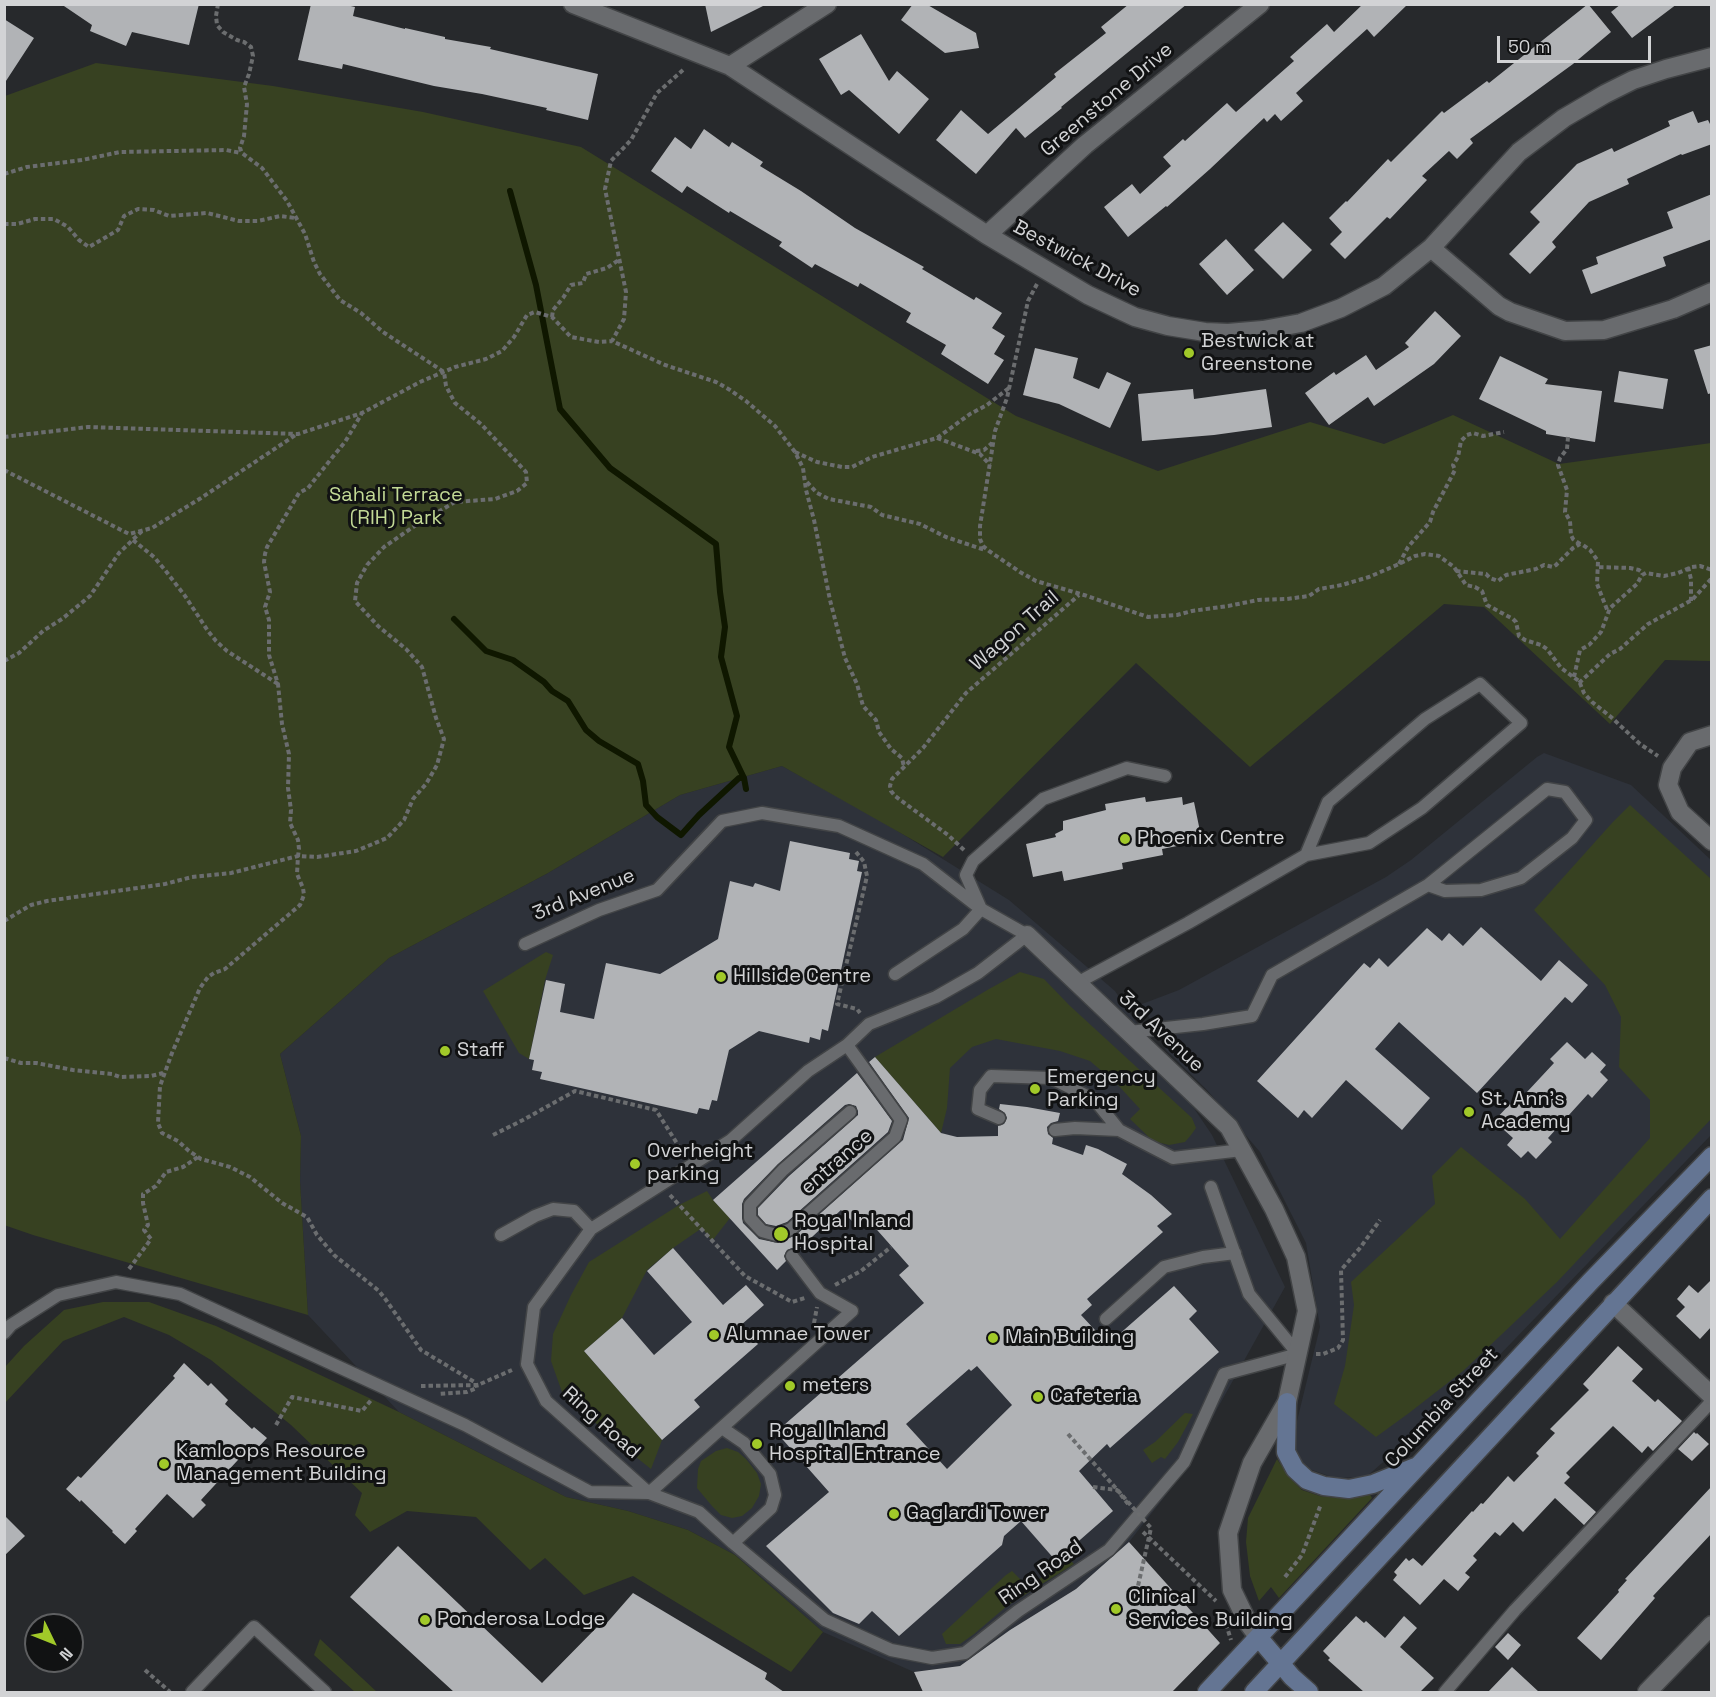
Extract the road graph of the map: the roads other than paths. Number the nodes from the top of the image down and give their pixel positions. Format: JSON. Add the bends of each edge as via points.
{"nodes":[{"id":1,"x":573,"y":4,"type":"edge"},
{"id":2,"x":827,"y":4,"type":"edge"},
{"id":3,"x":1260,"y":4,"type":"edge"},
{"id":4,"x":1712,"y":57,"type":"edge"},
{"id":5,"x":730,"y":66,"type":"junction"},
{"id":6,"x":987,"y":235,"type":"junction"},
{"id":7,"x":1431,"y":248,"type":"junction"},
{"id":8,"x":1712,"y":292,"type":"edge"},
{"id":9,"x":1711,"y":739,"type":"edge"},
{"id":10,"x":1165,"y":776,"type":"dead end"},
{"id":11,"x":1712,"y":841,"type":"edge"},
{"id":12,"x":1306,"y":855,"type":"junction"},
{"id":13,"x":1428,"y":885,"type":"junction"},
{"id":14,"x":981,"y":909,"type":"junction"},
{"id":15,"x":1027,"y":935,"type":"junction"},
{"id":16,"x":525,"y":944,"type":"dead end"},
{"id":17,"x":895,"y":974,"type":"dead end"},
{"id":18,"x":1077,"y":982,"type":"junction"},
{"id":19,"x":1128,"y":1032,"type":"junction"},
{"id":20,"x":847,"y":1045,"type":"junction"},
{"id":21,"x":850,"y":1112,"type":"dead end"},
{"id":22,"x":999,"y":1118,"type":"dead end"},
{"id":23,"x":1119,"y":1130,"type":"junction"},
{"id":24,"x":1055,"y":1131,"type":"dead end"},
{"id":25,"x":1242,"y":1150,"type":"junction"},
{"id":26,"x":1712,"y":1156,"type":"edge"},
{"id":27,"x":1210,"y":1187,"type":"dead end"},
{"id":28,"x":1712,"y":1198,"type":"edge"},
{"id":29,"x":591,"y":1229,"type":"junction"},
{"id":30,"x":501,"y":1234,"type":"dead end"},
{"id":31,"x":1235,"y":1253,"type":"junction"},
{"id":32,"x":792,"y":1256,"type":"dead end"},
{"id":33,"x":1613,"y":1303,"type":"junction"},
{"id":34,"x":1106,"y":1319,"type":"dead end"},
{"id":35,"x":4,"y":1333,"type":"edge"},
{"id":36,"x":1298,"y":1354,"type":"junction"},
{"id":37,"x":1712,"y":1396,"type":"edge"},
{"id":38,"x":1712,"y":1401,"type":"edge"},
{"id":39,"x":1287,"y":1402,"type":"junction"},
{"id":40,"x":722,"y":1428,"type":"junction"},
{"id":41,"x":1419,"y":1466,"type":"junction"},
{"id":42,"x":649,"y":1493,"type":"junction"},
{"id":43,"x":733,"y":1543,"type":"junction"},
{"id":44,"x":1712,"y":1625,"type":"edge"},
{"id":45,"x":1259,"y":1638,"type":"junction"},
{"id":46,"x":1281,"y":1664,"type":"junction"},
{"id":47,"x":192,"y":1692,"type":"edge"},
{"id":48,"x":325,"y":1692,"type":"edge"},
{"id":49,"x":1207,"y":1692,"type":"edge"},
{"id":50,"x":1254,"y":1692,"type":"edge"},
{"id":51,"x":1309,"y":1692,"type":"edge"},
{"id":52,"x":1445,"y":1692,"type":"edge"},
{"id":53,"x":1647,"y":1692,"type":"edge"}],
"edges":[{"from":1,"to":5,"type":"street","name":"Bestwick Drive"},
{"from":2,"to":5,"type":"street"},
{"from":3,"to":6,"type":"street","name":"Greenstone Drive","via":[[1085,145]]},
{"from":4,"to":7,"type":"street","name":"Bestwick Drive","via":[[1633,80],[1564,118],[1519,152]]},
{"from":5,"to":6,"type":"street","name":"Bestwick Drive"},
{"from":6,"to":7,"type":"street","name":"Bestwick Drive","via":[[1088,296],[1135,317],[1202,332],[1228,333],[1301,323],[1341,308],[1384,286]]},
{"from":7,"to":8,"type":"street","via":[[1499,306],[1565,331],[1604,330],[1666,312]]},
{"from":9,"to":11,"type":"street","via":[[1690,742],[1672,768],[1668,785],[1680,812]]},
{"from":10,"to":14,"type":"lane","via":[[1127,768],[1043,799],[973,861],[966,875]]},
{"from":12,"to":12,"type":"lane","via":[[1370,843],[1422,808],[1521,723],[1480,684],[1425,719],[1328,802]]},
{"from":12,"to":18,"type":"lane"},
{"from":13,"to":13,"type":"lane","via":[[1546,789],[1565,792],[1586,820],[1572,838],[1521,878],[1482,890],[1445,891]]},
{"from":13,"to":19,"type":"lane","via":[[1272,975],[1252,1016]]},
{"from":14,"to":15,"type":"lane","name":"3rd Avenue"},
{"from":14,"to":16,"type":"lane","name":"3rd Avenue","via":[[923,864],[839,826],[762,813],[722,821],[657,890],[599,910]]},
{"from":14,"to":17,"type":"lane","via":[[963,929]]},
{"from":15,"to":18,"type":"street","name":"3rd Avenue"},
{"from":15,"to":20,"type":"lane","name":"Ring Road","via":[[978,973],[936,996],[869,1024]]},
{"from":18,"to":19,"type":"street","name":"3rd Avenue"},
{"from":19,"to":25,"type":"street","name":"3rd Avenue","via":[[1229,1127]]},
{"from":20,"to":21,"type":"lane","name":"entrance","via":[[901,1120],[895,1137],[791,1229],[776,1235],[762,1231],[750,1218],[750,1205],[783,1170]]},
{"from":20,"to":29,"type":"lane","name":"Ring Road","via":[[808,1071],[731,1140]]},
{"from":22,"to":23,"type":"lane","via":[[978,1109],[980,1090],[991,1076],[1051,1078],[1095,1100]]},
{"from":23,"to":24,"type":"lane"},
{"from":23,"to":25,"type":"lane","via":[[1173,1158]]},
{"from":25,"to":36,"type":"street","name":"3rd Avenue","via":[[1296,1257],[1307,1311]]},
{"from":26,"to":41,"type":"main road","name":"Columbia Street"},
{"from":27,"to":31,"type":"lane"},
{"from":28,"to":33,"type":"main road"},
{"from":29,"to":30,"type":"lane","via":[[574,1211],[553,1209]]},
{"from":29,"to":42,"type":"lane","name":"Ring Road","via":[[534,1307],[527,1364],[546,1401]]},
{"from":31,"to":34,"type":"lane","via":[[1164,1268]]},
{"from":31,"to":36,"type":"lane","via":[[1249,1294]]},
{"from":32,"to":40,"type":"lane","via":[[820,1293],[852,1311]]},
{"from":33,"to":37,"type":"street"},
{"from":33,"to":46,"type":"main road"},
{"from":35,"to":42,"type":"lane","via":[[58,1295],[116,1282],[180,1294],[418,1402],[590,1492]]},
{"from":36,"to":39,"type":"street","name":"3rd Avenue"},
{"from":36,"to":43,"type":"lane","name":"Ring Road","via":[[1224,1374],[1184,1462],[1139,1523],[1109,1550],[1018,1611],[965,1653],[932,1658],[891,1650],[825,1620]]},
{"from":38,"to":52,"type":"lane","via":[[1515,1610]]},
{"from":39,"to":41,"type":"main road","via":[[1286,1452],[1306,1480],[1349,1489]]},
{"from":39,"to":45,"type":"street","name":"3rd Avenue","via":[[1252,1463],[1228,1533],[1232,1590]]},
{"from":40,"to":42,"type":"lane"},
{"from":40,"to":43,"type":"lane","via":[[744,1443],[770,1474],[775,1495],[771,1508]]},
{"from":41,"to":45,"type":"main road","name":"Columbia Street"},
{"from":42,"to":43,"type":"lane","name":"Ring Road","via":[[699,1512]]},
{"from":44,"to":53,"type":"street"},
{"from":45,"to":46,"type":"main road","name":"3rd Avenue"},
{"from":45,"to":49,"type":"main road","name":"Columbia Street"},
{"from":46,"to":50,"type":"main road"},
{"from":46,"to":51,"type":"main road","name":"3rd Avenue"},
{"from":47,"to":48,"type":"lane","via":[[254,1627]]}]}
